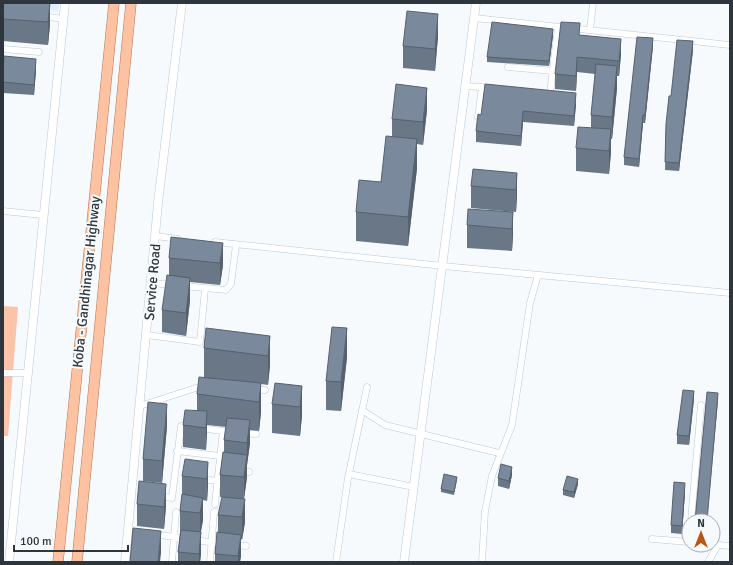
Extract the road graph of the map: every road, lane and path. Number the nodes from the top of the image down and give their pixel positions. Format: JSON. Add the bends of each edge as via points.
{"nodes":[{"id":1,"x":65,"y":3,"type":"edge"},
{"id":2,"x":114,"y":3,"type":"edge"},
{"id":3,"x":131,"y":3,"type":"edge"},
{"id":4,"x":182,"y":3,"type":"edge"},
{"id":5,"x":476,"y":3,"type":"edge"},
{"id":6,"x":593,"y":3,"type":"edge"},
{"id":7,"x":33,"y":15,"type":"edge"},
{"id":8,"x":474,"y":18,"type":"junction"},
{"id":9,"x":63,"y":19,"type":"junction"},
{"id":10,"x":558,"y":27,"type":"junction"},
{"id":11,"x":590,"y":30,"type":"junction"},
{"id":12,"x":730,"y":45,"type":"edge"},
{"id":13,"x":3,"y":49,"type":"edge"},
{"id":14,"x":39,"y":52,"type":"dead end"},
{"id":15,"x":508,"y":67,"type":"dead end"},
{"id":16,"x":553,"y":71,"type":"junction"},
{"id":17,"x":465,"y":86,"type":"junction"},
{"id":18,"x":482,"y":87,"type":"junction"},
{"id":19,"x":497,"y":89,"type":"edge"},
{"id":20,"x":543,"y":93,"type":"edge"},
{"id":21,"x":550,"y":94,"type":"junction"},
{"id":22,"x":558,"y":94,"type":"edge"},
{"id":23,"x":478,"y":117,"type":"edge"},
{"id":24,"x":3,"y":211,"type":"edge"},
{"id":25,"x":43,"y":215,"type":"junction"},
{"id":26,"x":156,"y":236,"type":"junction"},
{"id":27,"x":185,"y":239,"type":"edge"},
{"id":28,"x":206,"y":242,"type":"edge"},
{"id":29,"x":236,"y":245,"type":"junction"},
{"id":30,"x":443,"y":266,"type":"junction"},
{"id":31,"x":538,"y":275,"type":"junction"},
{"id":32,"x":152,"y":283,"type":"junction"},
{"id":33,"x":205,"y":289,"type":"junction"},
{"id":34,"x":730,"y":293,"type":"edge"},
{"id":35,"x":147,"y":335,"type":"junction"},
{"id":36,"x":3,"y":373,"type":"edge"},
{"id":37,"x":27,"y":373,"type":"junction"},
{"id":38,"x":212,"y":385,"type":"edge"},
{"id":39,"x":367,"y":387,"type":"dead end"},
{"id":40,"x":242,"y":388,"type":"edge"},
{"id":41,"x":265,"y":390,"type":"dead end"},
{"id":42,"x":701,"y":405,"type":"dead end"},
{"id":43,"x":140,"y":406,"type":"junction"},
{"id":44,"x":362,"y":410,"type":"junction"},
{"id":45,"x":230,"y":432,"type":"junction"},
{"id":46,"x":421,"y":433,"type":"junction"},
{"id":47,"x":256,"y":434,"type":"dead end"},
{"id":48,"x":177,"y":451,"type":"junction"},
{"id":49,"x":500,"y":453,"type":"junction"},
{"id":50,"x":220,"y":456,"type":"junction"},
{"id":51,"x":219,"y":469,"type":"junction"},
{"id":52,"x":227,"y":470,"type":"edge"},
{"id":53,"x":234,"y":471,"type":"edge"},
{"id":54,"x":249,"y":472,"type":"dead end"},
{"id":55,"x":349,"y":474,"type":"junction"},
{"id":56,"x":175,"y":475,"type":"junction"},
{"id":57,"x":182,"y":476,"type":"edge"},
{"id":58,"x":196,"y":478,"type":"edge"},
{"id":59,"x":218,"y":481,"type":"junction"},
{"id":60,"x":414,"y":487,"type":"junction"},
{"id":61,"x":152,"y":496,"type":"edge"},
{"id":62,"x":215,"y":504,"type":"dead end"},
{"id":63,"x":176,"y":512,"type":"dead end"},
{"id":64,"x":692,"y":513,"type":"edge"},
{"id":65,"x":234,"y":514,"type":"edge"},
{"id":66,"x":146,"y":533,"type":"edge"},
{"id":67,"x":174,"y":537,"type":"junction"},
{"id":68,"x":652,"y":539,"type":"dead end"},
{"id":69,"x":681,"y":541,"type":"edge"},
{"id":70,"x":212,"y":543,"type":"junction"},
{"id":71,"x":246,"y":546,"type":"dead end"},
{"id":72,"x":9,"y":562,"type":"edge"},
{"id":73,"x":58,"y":562,"type":"edge"},
{"id":74,"x":77,"y":562,"type":"edge"},
{"id":75,"x":125,"y":562,"type":"edge"},
{"id":76,"x":172,"y":562,"type":"edge"},
{"id":77,"x":210,"y":562,"type":"edge"},
{"id":78,"x":336,"y":562,"type":"edge"},
{"id":79,"x":404,"y":562,"type":"edge"},
{"id":80,"x":482,"y":562,"type":"edge"}],
"edges":[{"from":1,"to":9,"type":"street"},
{"from":2,"to":73,"type":"main road","name":"Koba - Gandhinagar Highway"},
{"from":3,"to":74,"type":"main road"},
{"from":4,"to":26,"type":"street","name":"Service Road"},
{"from":5,"to":8,"type":"street"},
{"from":6,"to":11,"type":"street"},
{"from":7,"to":9,"type":"street"},
{"from":8,"to":10,"type":"street"},
{"from":8,"to":17,"type":"street"},
{"from":9,"to":25,"type":"street"},
{"from":10,"to":11,"type":"street"},
{"from":10,"to":16,"type":"street"},
{"from":11,"to":12,"type":"street"},
{"from":13,"to":14,"type":"street"},
{"from":15,"to":16,"type":"street"},
{"from":16,"to":21,"type":"street"},
{"from":17,"to":18,"type":"street"},
{"from":17,"to":30,"type":"street"},
{"from":18,"to":19,"type":"street"},
{"from":18,"to":23,"type":"street"},
{"from":20,"to":21,"type":"street"},
{"from":21,"to":22,"type":"street"},
{"from":24,"to":25,"type":"street"},
{"from":25,"to":37,"type":"street"},
{"from":26,"to":27,"type":"street"},
{"from":26,"to":32,"type":"street","name":"Service Road"},
{"from":28,"to":29,"type":"street"},
{"from":29,"to":30,"type":"street"},
{"from":29,"to":33,"type":"street","via":[[229,287],[222,291]]},
{"from":30,"to":31,"type":"street"},
{"from":30,"to":46,"type":"street"},
{"from":31,"to":34,"type":"street"},
{"from":31,"to":49,"type":"street","via":[[530,303],[512,425]]},
{"from":32,"to":33,"type":"street"},
{"from":32,"to":35,"type":"street","name":"Service Road"},
{"from":33,"to":35,"type":"street","via":[[200,342]]},
{"from":35,"to":43,"type":"street","name":"Service Road"},
{"from":36,"to":37,"type":"street"},
{"from":37,"to":72,"type":"street"},
{"from":38,"to":43,"type":"street"},
{"from":39,"to":44,"type":"street"},
{"from":40,"to":41,"type":"street"},
{"from":42,"to":64,"type":"street"},
{"from":43,"to":75,"type":"street","name":"Service Road","via":[[135,494]]},
{"from":44,"to":46,"type":"street","via":[[385,425]]},
{"from":44,"to":55,"type":"street"},
{"from":45,"to":47,"type":"street"},
{"from":45,"to":48,"type":"street","via":[[181,426]]},
{"from":45,"to":50,"type":"street"},
{"from":46,"to":49,"type":"street"},
{"from":46,"to":60,"type":"street"},
{"from":48,"to":50,"type":"street"},
{"from":48,"to":56,"type":"street"},
{"from":49,"to":80,"type":"street","via":[[485,511]]},
{"from":50,"to":51,"type":"street"},
{"from":51,"to":52,"type":"street"},
{"from":51,"to":59,"type":"street"},
{"from":53,"to":54,"type":"street"},
{"from":55,"to":60,"type":"street"},
{"from":55,"to":78,"type":"street"},
{"from":56,"to":57,"type":"street"},
{"from":56,"to":61,"type":"street","via":[[172,498]]},
{"from":58,"to":59,"type":"street"},
{"from":59,"to":62,"type":"street"},
{"from":60,"to":79,"type":"street"},
{"from":63,"to":67,"type":"street"},
{"from":65,"to":70,"type":"street","via":[[214,512]]},
{"from":66,"to":67,"type":"street"},
{"from":67,"to":70,"type":"street"},
{"from":67,"to":76,"type":"street"},
{"from":68,"to":69,"type":"street"},
{"from":70,"to":71,"type":"street"},
{"from":70,"to":77,"type":"street"}]}
